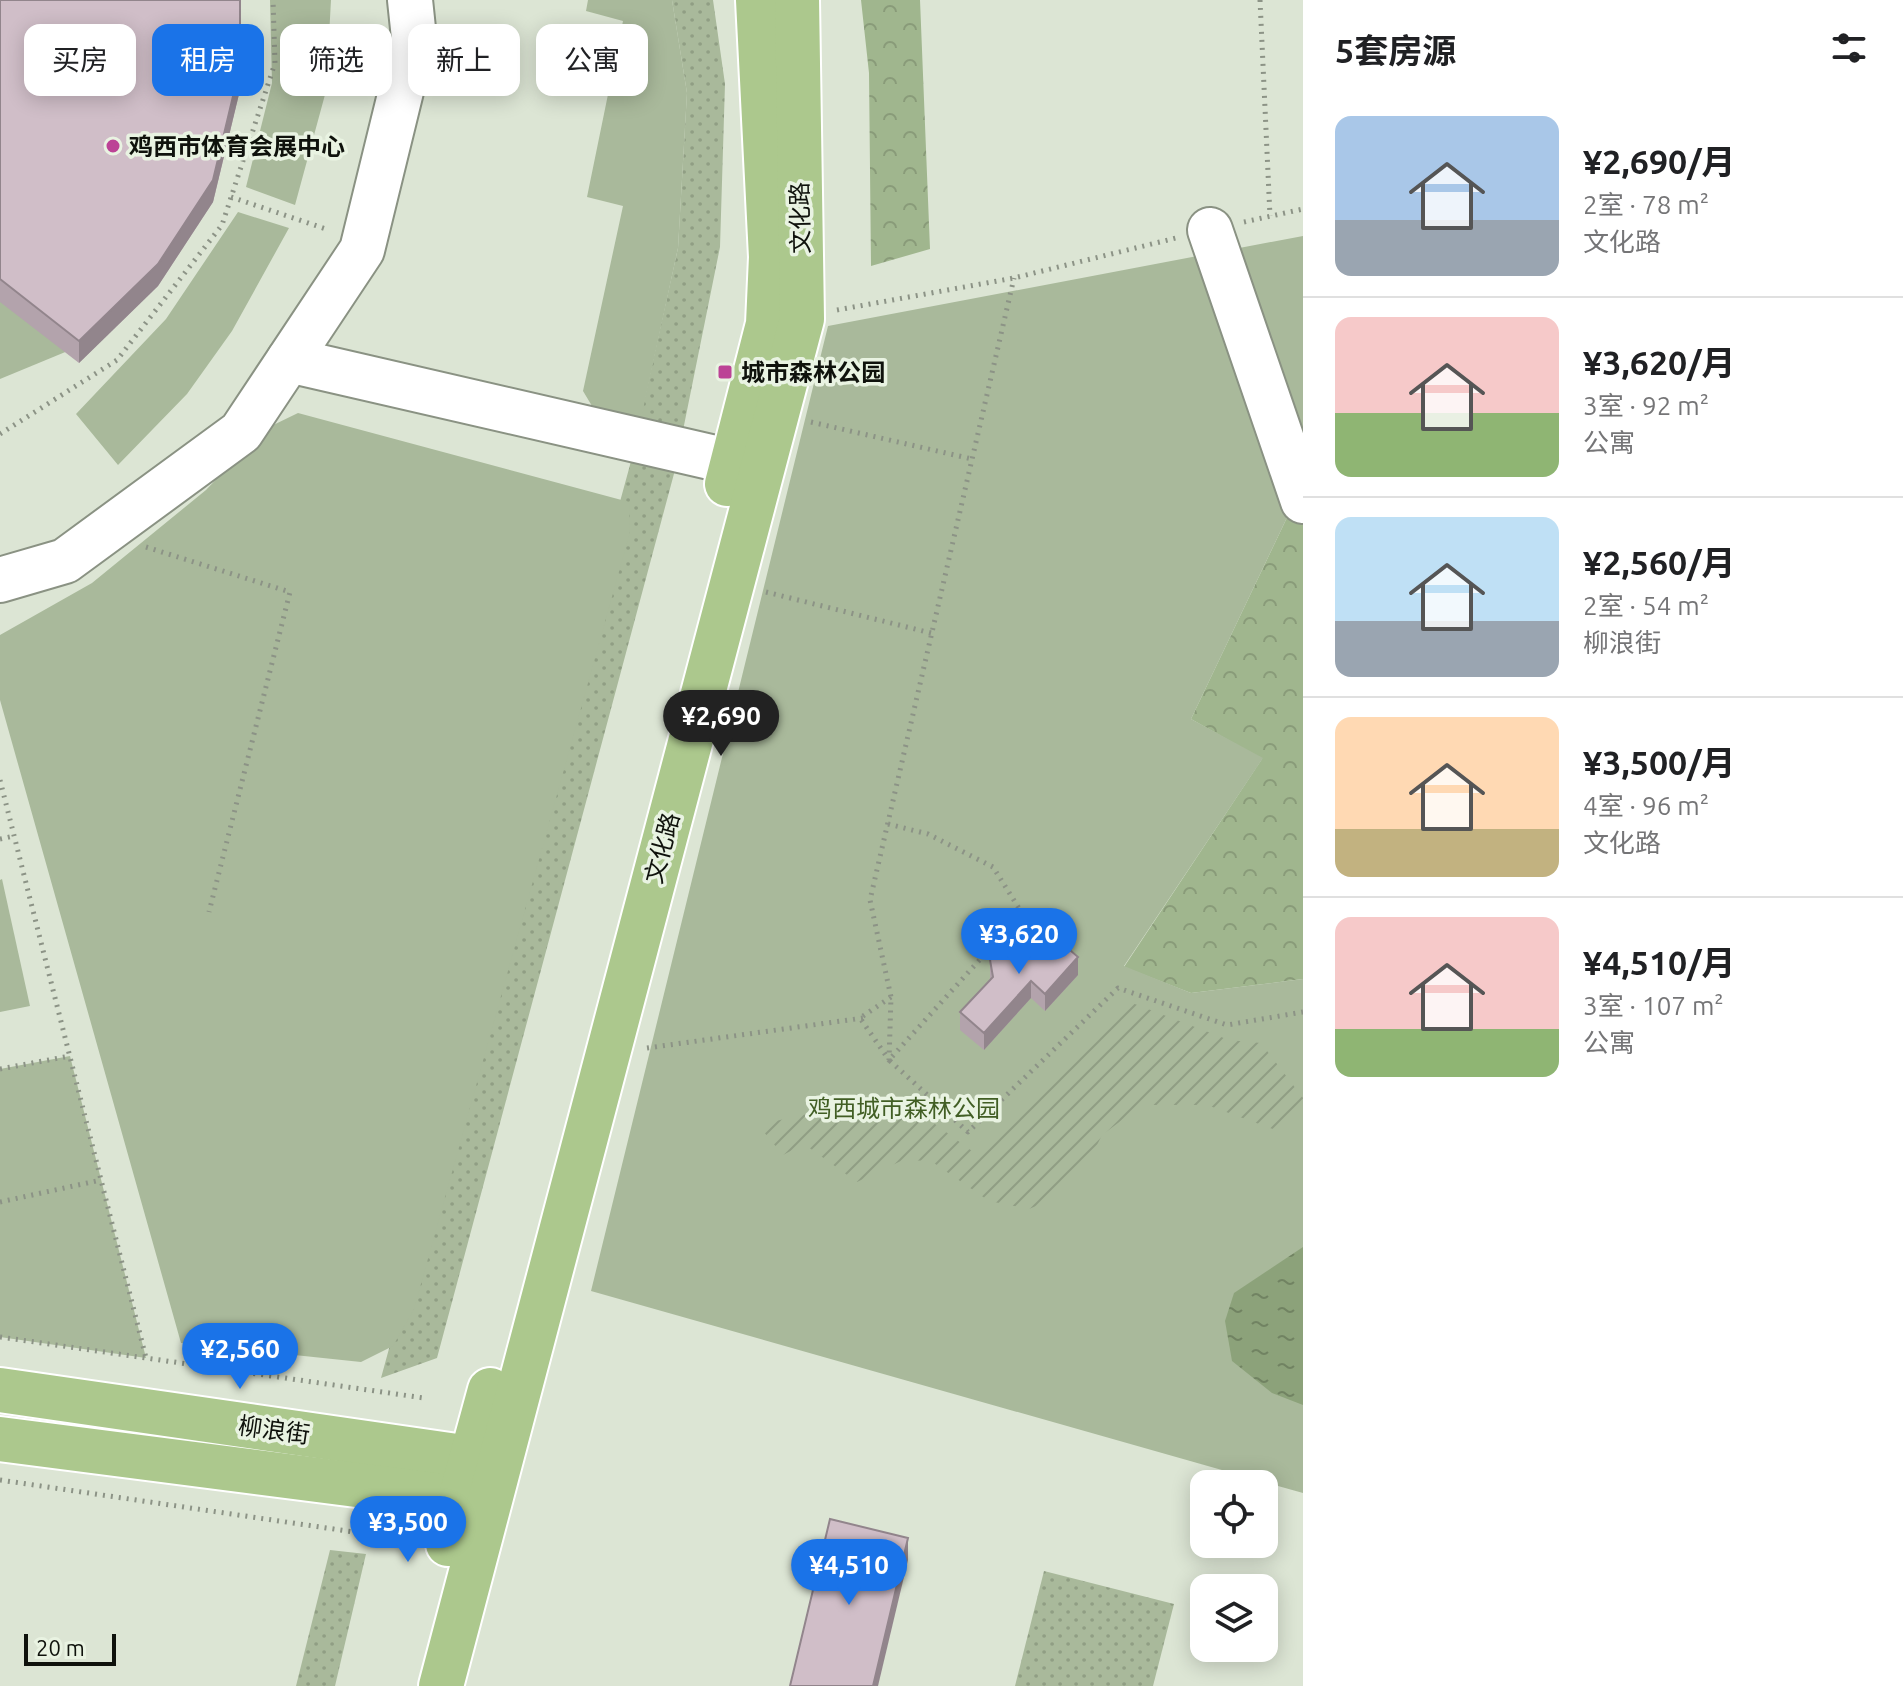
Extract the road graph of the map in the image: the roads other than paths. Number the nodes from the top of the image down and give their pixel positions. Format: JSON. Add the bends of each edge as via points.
{"nodes":[{"id":1,"x":410,"y":0,"type":"edge"},
{"id":2,"x":758,"y":0,"type":"edge"},
{"id":3,"x":797,"y":0,"type":"edge"},
{"id":4,"x":1210,"y":230,"type":"road end"},
{"id":5,"x":289,"y":360,"type":"junction"},
{"id":6,"x":732,"y":462,"type":"junction"},
{"id":7,"x":1303,"y":501,"type":"edge"},
{"id":8,"x":0,"y":580,"type":"edge"},
{"id":9,"x":0,"y":1390,"type":"edge"},
{"id":10,"x":0,"y":1439,"type":"edge"},
{"id":11,"x":480,"y":1480,"type":"junction"},
{"id":12,"x":410,"y":1686,"type":"edge"},
{"id":13,"x":441,"y":1686,"type":"edge"}],
"edges":[{"from":1,"to":5,"type":"lane","via":[[414,38],[364,242]]},
{"from":2,"to":6,"type":"main road","name":"文化路","via":[[771,257],[768,324]]},
{"from":3,"to":11,"type":"main road","name":"文化路","via":[[802,319]]},
{"from":4,"to":7,"type":"lane"},
{"from":5,"to":6,"type":"lane"},
{"from":5,"to":8,"type":"lane","via":[[241,432],[65,561]]},
{"from":6,"to":11,"type":"main road","name":"文化路"},
{"from":9,"to":11,"type":"main road","name":"柳浪街"},
{"from":10,"to":11,"type":"main road","name":"柳浪街"},
{"from":11,"to":12,"type":"main road","name":"文化路"},
{"from":11,"to":13,"type":"main road","name":"文化路"}]}
